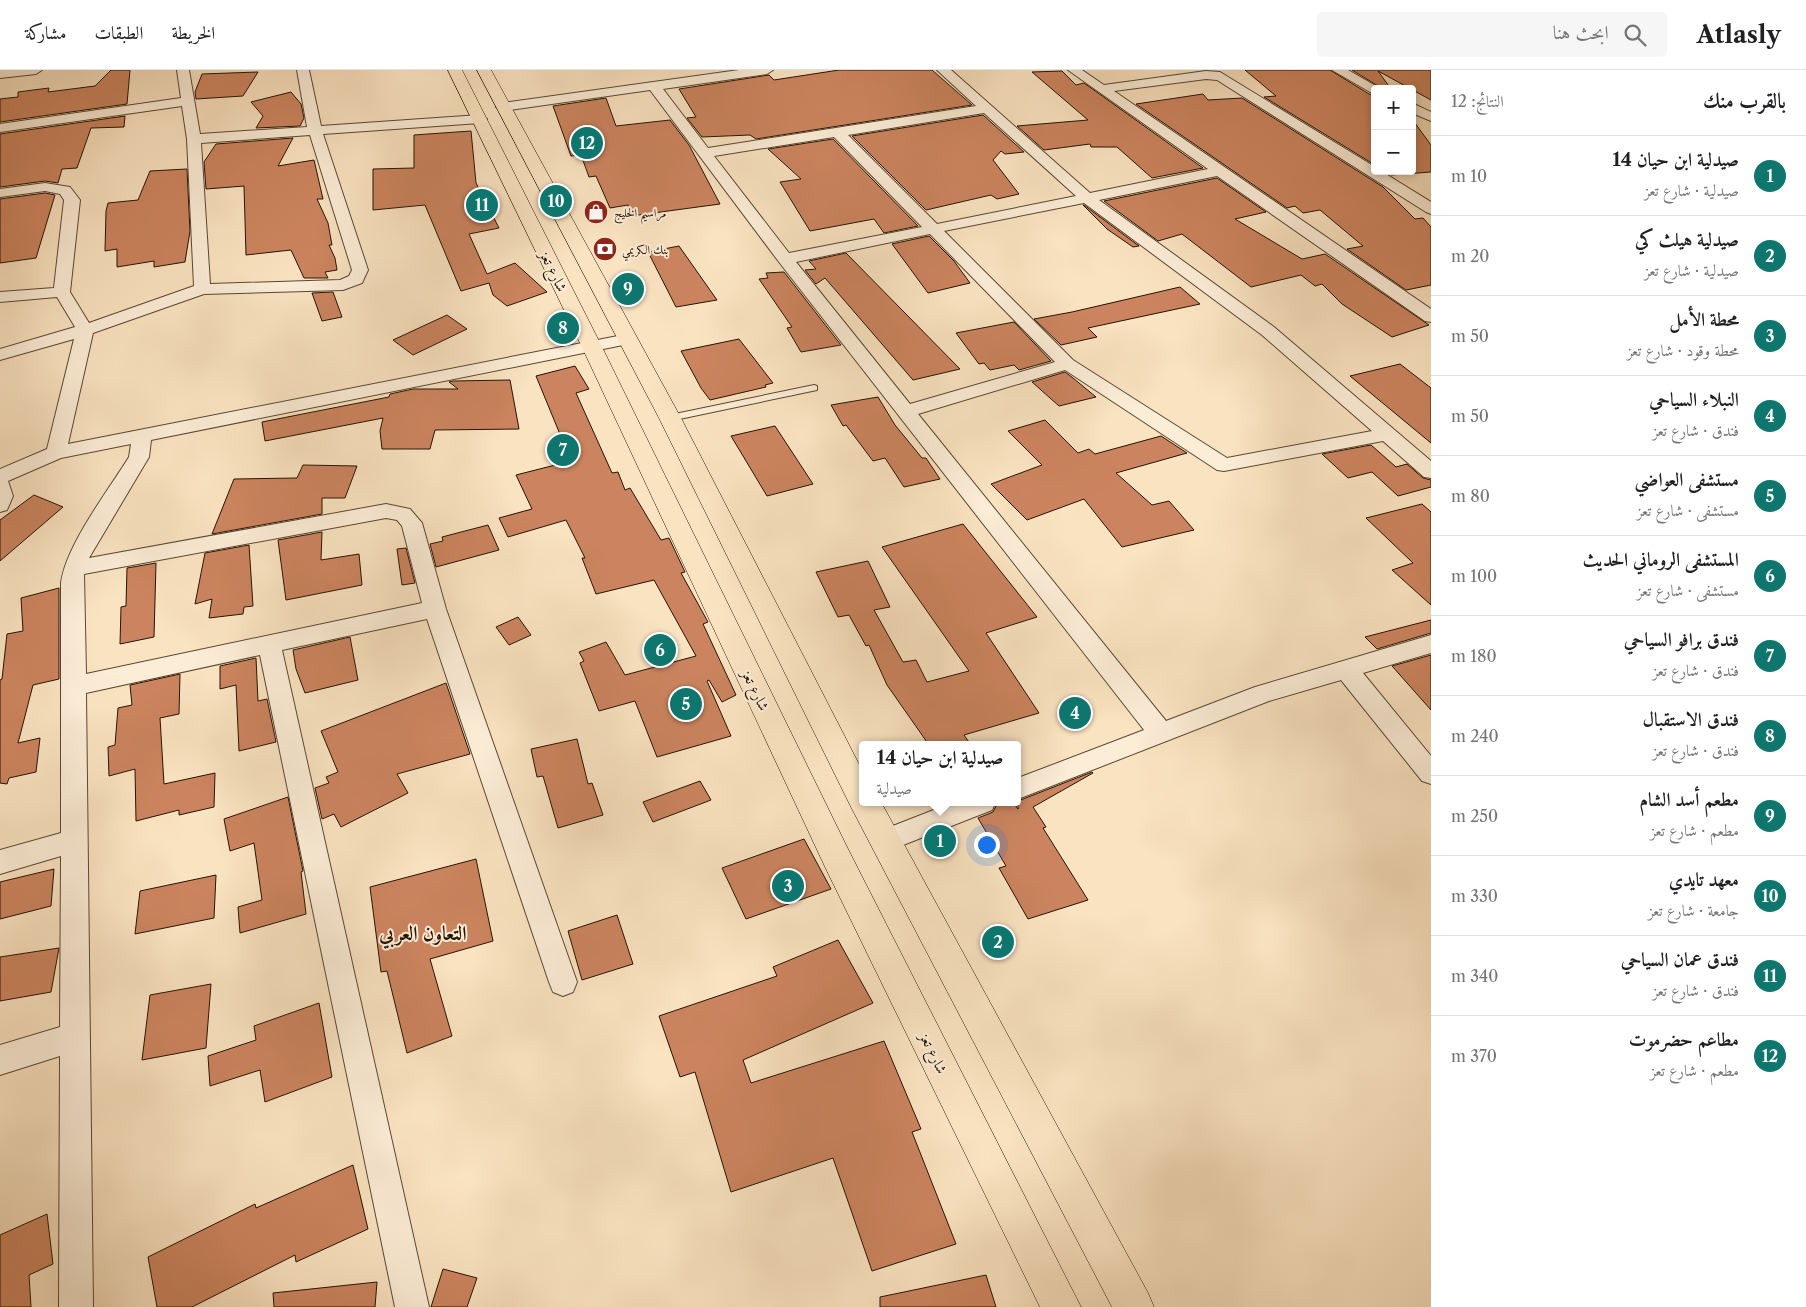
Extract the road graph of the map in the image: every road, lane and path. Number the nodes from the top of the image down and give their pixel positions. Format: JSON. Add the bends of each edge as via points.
{"nodes":[{"id":1,"x":36,"y":70,"type":"edge"},
{"id":2,"x":183,"y":70,"type":"edge"},
{"id":3,"x":303,"y":70,"type":"edge"},
{"id":4,"x":455,"y":70,"type":"edge"},
{"id":5,"x":484,"y":70,"type":"edge"},
{"id":6,"x":767,"y":70,"type":"edge"},
{"id":7,"x":943,"y":70,"type":"edge"},
{"id":8,"x":1074,"y":70,"type":"edge"},
{"id":9,"x":1338,"y":70,"type":"edge"},
{"id":10,"x":0,"y":74,"type":"edge"},
{"id":11,"x":654,"y":86,"type":"junction"},
{"id":12,"x":1371,"y":87,"type":"edge"},
{"id":13,"x":1102,"y":89,"type":"junction"},
{"id":14,"x":188,"y":101,"type":"junction"},
{"id":15,"x":986,"y":109,"type":"junction"},
{"id":16,"x":1416,"y":109,"type":"edge"},
{"id":17,"x":492,"y":113,"type":"junction"},
{"id":18,"x":1431,"y":117,"type":"edge"},
{"id":19,"x":0,"y":128,"type":"edge"},
{"id":20,"x":315,"y":130,"type":"junction"},
{"id":21,"x":837,"y":132,"type":"junction"},
{"id":22,"x":194,"y":139,"type":"junction"},
{"id":23,"x":704,"y":153,"type":"junction"},
{"id":24,"x":1220,"y":171,"type":"junction"},
{"id":25,"x":0,"y":193,"type":"edge"},
{"id":26,"x":1086,"y":198,"type":"junction"},
{"id":27,"x":1431,"y":209,"type":"edge"},
{"id":28,"x":933,"y":229,"type":"junction"},
{"id":29,"x":785,"y":259,"type":"junction"},
{"id":30,"x":202,"y":288,"type":"junction"},
{"id":31,"x":62,"y":292,"type":"junction"},
{"id":32,"x":0,"y":297,"type":"edge"},
{"id":33,"x":1428,"y":312,"type":"edge"},
{"id":34,"x":85,"y":330,"type":"junction"},
{"id":35,"x":628,"y":339,"type":"junction"},
{"id":36,"x":591,"y":345,"type":"junction"},
{"id":37,"x":0,"y":355,"type":"edge"},
{"id":38,"x":1067,"y":364,"type":"junction"},
{"id":39,"x":814,"y":388,"type":"dead end"},
{"id":40,"x":906,"y":411,"type":"junction"},
{"id":41,"x":670,"y":418,"type":"junction"},
{"id":42,"x":1387,"y":434,"type":"junction"},
{"id":43,"x":141,"y":435,"type":"junction"},
{"id":44,"x":56,"y":452,"type":"junction"},
{"id":45,"x":1431,"y":472,"type":"edge"},
{"id":46,"x":0,"y":477,"type":"edge"},
{"id":47,"x":0,"y":484,"type":"edge"},
{"id":48,"x":0,"y":505,"type":"edge"},
{"id":49,"x":74,"y":568,"type":"junction"},
{"id":50,"x":435,"y":609,"type":"junction"},
{"id":51,"x":269,"y":644,"type":"junction"},
{"id":52,"x":1431,"y":644,"type":"edge"},
{"id":53,"x":1346,"y":669,"type":"junction"},
{"id":54,"x":74,"y":686,"type":"junction"},
{"id":55,"x":1161,"y":734,"type":"junction"},
{"id":56,"x":1431,"y":774,"type":"edge"},
{"id":57,"x":1021,"y":788,"type":"edge"},
{"id":58,"x":859,"y":792,"type":"edge"},
{"id":59,"x":867,"y":806,"type":"edge"},
{"id":60,"x":974,"y":806,"type":"edge"},
{"id":61,"x":75,"y":841,"type":"junction"},
{"id":62,"x":884,"y":841,"type":"junction"},
{"id":63,"x":0,"y":862,"type":"edge"},
{"id":64,"x":563,"y":982,"type":"dead end"},
{"id":65,"x":74,"y":1037,"type":"junction"},
{"id":66,"x":0,"y":1060,"type":"edge"},
{"id":67,"x":76,"y":1307,"type":"edge"},
{"id":68,"x":412,"y":1307,"type":"edge"},
{"id":69,"x":1061,"y":1307,"type":"edge"},
{"id":70,"x":1134,"y":1307,"type":"edge"}],
"edges":[{"from":1,"to":10,"type":"street"},
{"from":2,"to":14,"type":"street"},
{"from":3,"to":20,"type":"street"},
{"from":4,"to":17,"type":"highway","name":"شارع تعز"},
{"from":5,"to":17,"type":"highway","name":"شارع تعز"},
{"from":6,"to":11,"type":"street"},
{"from":7,"to":15,"type":"street"},
{"from":8,"to":13,"type":"street"},
{"from":9,"to":12,"type":"street"},
{"from":11,"to":17,"type":"street"},
{"from":11,"to":23,"type":"street"},
{"from":13,"to":24,"type":"street"},
{"from":13,"to":27,"type":"street","via":[[1206,75],[1220,76]]},
{"from":14,"to":19,"type":"street"},
{"from":14,"to":22,"type":"street"},
{"from":15,"to":21,"type":"street"},
{"from":15,"to":26,"type":"street"},
{"from":16,"to":18,"type":"street"},
{"from":17,"to":20,"type":"street"},
{"from":17,"to":35,"type":"highway","name":"شارع تعز"},
{"from":17,"to":36,"type":"highway","name":"شارع تعز"},
{"from":20,"to":22,"type":"street"},
{"from":20,"to":30,"type":"street","via":[[360,270],[356,279],[343,285]]},
{"from":21,"to":23,"type":"street"},
{"from":21,"to":28,"type":"street"},
{"from":22,"to":30,"type":"street"},
{"from":23,"to":29,"type":"street"},
{"from":24,"to":26,"type":"street"},
{"from":24,"to":33,"type":"street"},
{"from":25,"to":31,"type":"street","via":[[44,187],[65,190],[72,200]]},
{"from":26,"to":28,"type":"street"},
{"from":26,"to":42,"type":"street","via":[[1268,331]]},
{"from":28,"to":29,"type":"street"},
{"from":28,"to":38,"type":"street"},
{"from":29,"to":40,"type":"street"},
{"from":30,"to":34,"type":"street"},
{"from":31,"to":32,"type":"street"},
{"from":31,"to":34,"type":"street"},
{"from":34,"to":37,"type":"street"},
{"from":34,"to":44,"type":"street"},
{"from":35,"to":36,"type":"street"},
{"from":35,"to":41,"type":"highway","name":"شارع تعز"},
{"from":36,"to":43,"type":"street"},
{"from":36,"to":69,"type":"highway","name":"شارع تعز","via":[[838,859]]},
{"from":38,"to":40,"type":"street"},
{"from":38,"to":42,"type":"street","via":[[1224,465]]},
{"from":39,"to":41,"type":"lane"},
{"from":40,"to":55,"type":"street"},
{"from":41,"to":58,"type":"highway","name":"شارع تعز"},
{"from":42,"to":45,"type":"street"},
{"from":43,"to":44,"type":"street"},
{"from":43,"to":49,"type":"street","via":[[141,449],[135,465]]},
{"from":44,"to":46,"type":"street"},
{"from":47,"to":48,"type":"street","via":[[3,496]]},
{"from":49,"to":50,"type":"street","via":[[386,511],[403,514],[412,523]]},
{"from":49,"to":54,"type":"street"},
{"from":50,"to":51,"type":"street"},
{"from":50,"to":64,"type":"street"},
{"from":51,"to":54,"type":"street"},
{"from":51,"to":68,"type":"street"},
{"from":52,"to":53,"type":"street"},
{"from":53,"to":55,"type":"street","via":[[1263,694]]},
{"from":53,"to":56,"type":"street"},
{"from":54,"to":61,"type":"street"},
{"from":55,"to":57,"type":"street"},
{"from":59,"to":62,"type":"highway"},
{"from":60,"to":62,"type":"street"},
{"from":61,"to":63,"type":"street"},
{"from":61,"to":65,"type":"street"},
{"from":62,"to":70,"type":"highway"},
{"from":65,"to":66,"type":"street"},
{"from":65,"to":67,"type":"street"}]}
